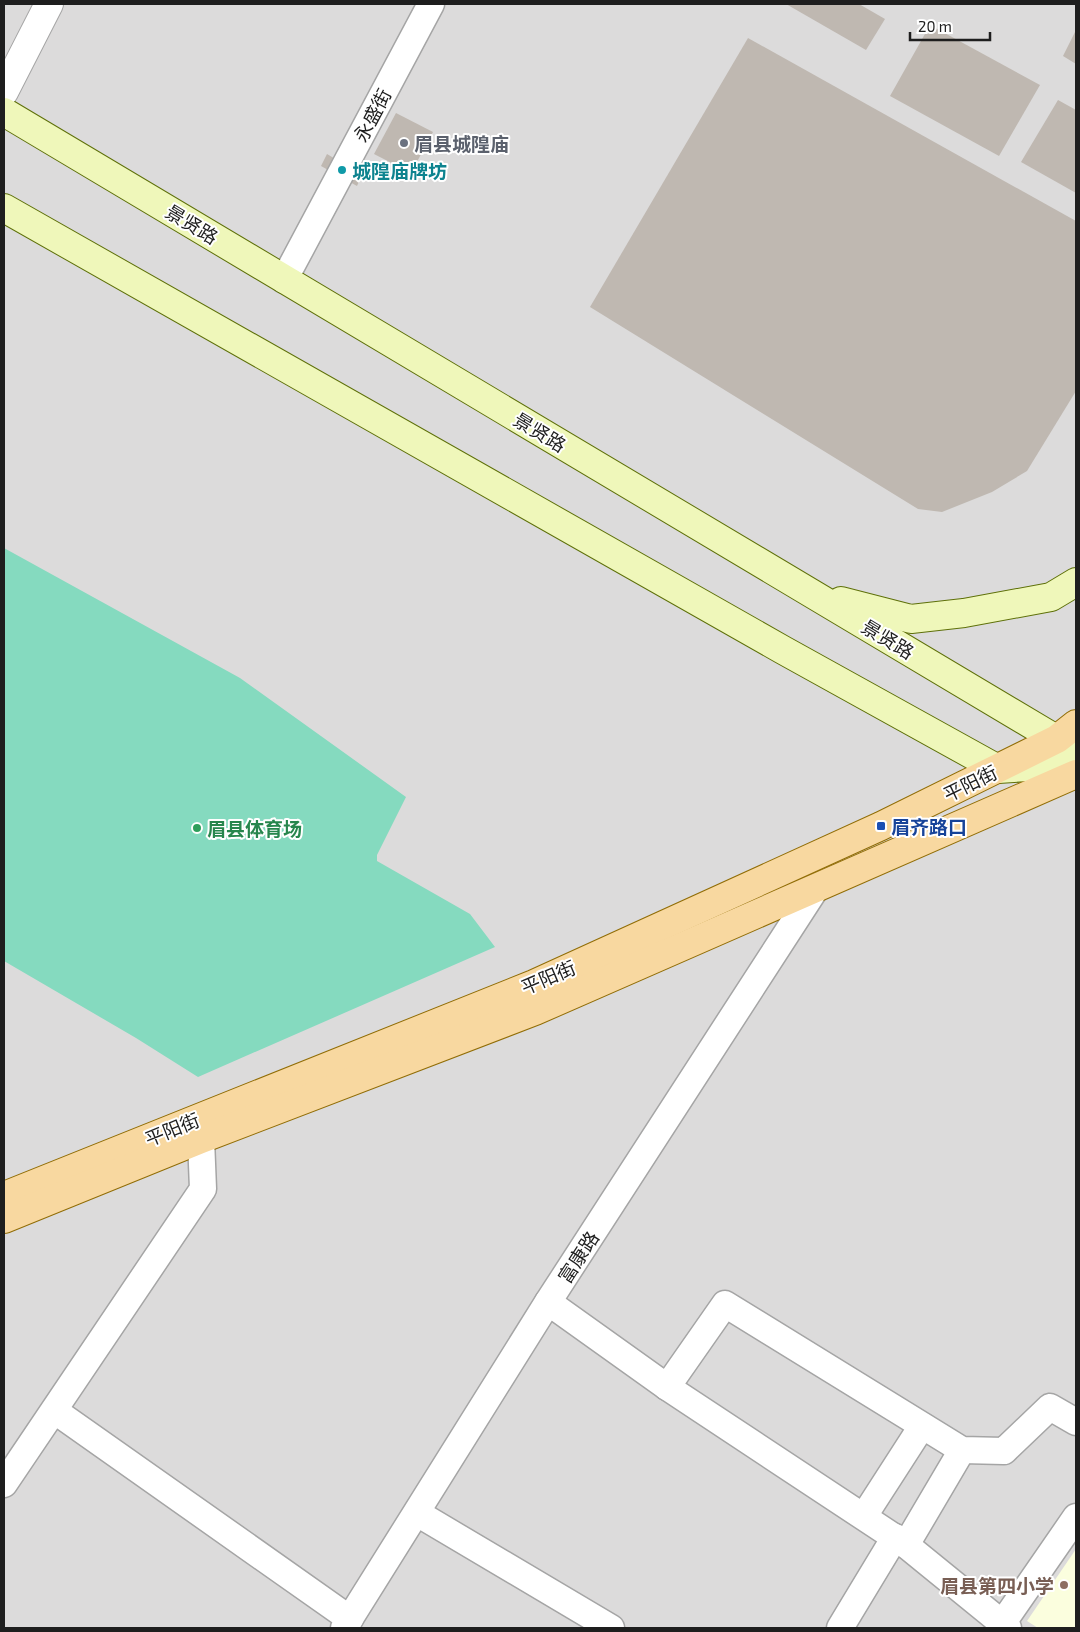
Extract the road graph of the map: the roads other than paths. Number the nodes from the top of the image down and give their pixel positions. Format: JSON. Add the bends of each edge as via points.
{"nodes":[{"id":1,"x":49,"y":4,"type":"edge"},
{"id":2,"x":431,"y":4,"type":"edge"},
{"id":3,"x":4,"y":92,"type":"edge"},
{"id":4,"x":4,"y":112,"type":"edge"},
{"id":5,"x":4,"y":208,"type":"edge"},
{"id":6,"x":284,"y":280,"type":"junction"},
{"id":7,"x":1076,"y":582,"type":"edge"},
{"id":8,"x":810,"y":592,"type":"junction"},
{"id":9,"x":1070,"y":738,"type":"edge"},
{"id":10,"x":1076,"y":764,"type":"edge"},
{"id":11,"x":998,"y":769,"type":"junction"},
{"id":12,"x":1076,"y":774,"type":"edge"},
{"id":13,"x":816,"y":888,"type":"junction"},
{"id":14,"x":201,"y":1139,"type":"junction"},
{"id":15,"x":4,"y":1196,"type":"edge"},
{"id":16,"x":4,"y":1219,"type":"edge"},
{"id":17,"x":548,"y":1302,"type":"junction"},
{"id":18,"x":668,"y":1387,"type":"junction"},
{"id":19,"x":55,"y":1411,"type":"junction"},
{"id":20,"x":1076,"y":1422,"type":"edge"},
{"id":21,"x":922,"y":1426,"type":"junction"},
{"id":22,"x":962,"y":1450,"type":"junction"},
{"id":23,"x":4,"y":1484,"type":"edge"},
{"id":24,"x":417,"y":1513,"type":"junction"},
{"id":25,"x":864,"y":1516,"type":"junction"},
{"id":26,"x":1076,"y":1517,"type":"edge"},
{"id":27,"x":900,"y":1541,"type":"junction"},
{"id":28,"x":347,"y":1624,"type":"edge"},
{"id":29,"x":1005,"y":1626,"type":"edge"},
{"id":30,"x":611,"y":1628,"type":"edge"},
{"id":31,"x":840,"y":1628,"type":"edge"}],
"edges":[{"from":1,"to":3,"type":"street"},
{"from":2,"to":6,"type":"street","name":"永盛街"},
{"from":4,"to":6,"type":"main road","name":"景贤路"},
{"from":5,"to":11,"type":"main road"},
{"from":6,"to":8,"type":"main road","name":"景贤路"},
{"from":7,"to":8,"type":"main road","via":[[1051,597],[911,619]]},
{"from":8,"to":9,"type":"main road","name":"景贤路"},
{"from":9,"to":11,"type":"main road","name":"平阳街"},
{"from":10,"to":11,"type":"main road"},
{"from":11,"to":15,"type":"main road","name":"平阳街","via":[[881,826],[534,984]]},
{"from":12,"to":13,"type":"main road","name":"平阳街"},
{"from":13,"to":14,"type":"main road","name":"平阳街","via":[[535,1011]]},
{"from":13,"to":17,"type":"street","name":"富康路"},
{"from":14,"to":16,"type":"main road","name":"平阳街"},
{"from":14,"to":19,"type":"street","via":[[203,1189]]},
{"from":17,"to":18,"type":"street"},
{"from":17,"to":24,"type":"street","name":"富康路"},
{"from":18,"to":21,"type":"street","via":[[725,1304]]},
{"from":18,"to":25,"type":"street"},
{"from":19,"to":23,"type":"street"},
{"from":19,"to":28,"type":"street"},
{"from":20,"to":22,"type":"street","via":[[1050,1407],[1004,1451]]},
{"from":21,"to":22,"type":"street"},
{"from":21,"to":25,"type":"street"},
{"from":22,"to":27,"type":"street"},
{"from":24,"to":28,"type":"street","name":"富康路"},
{"from":24,"to":30,"type":"street"},
{"from":25,"to":27,"type":"street"},
{"from":26,"to":29,"type":"street"},
{"from":27,"to":29,"type":"street"},
{"from":27,"to":31,"type":"street"}]}
